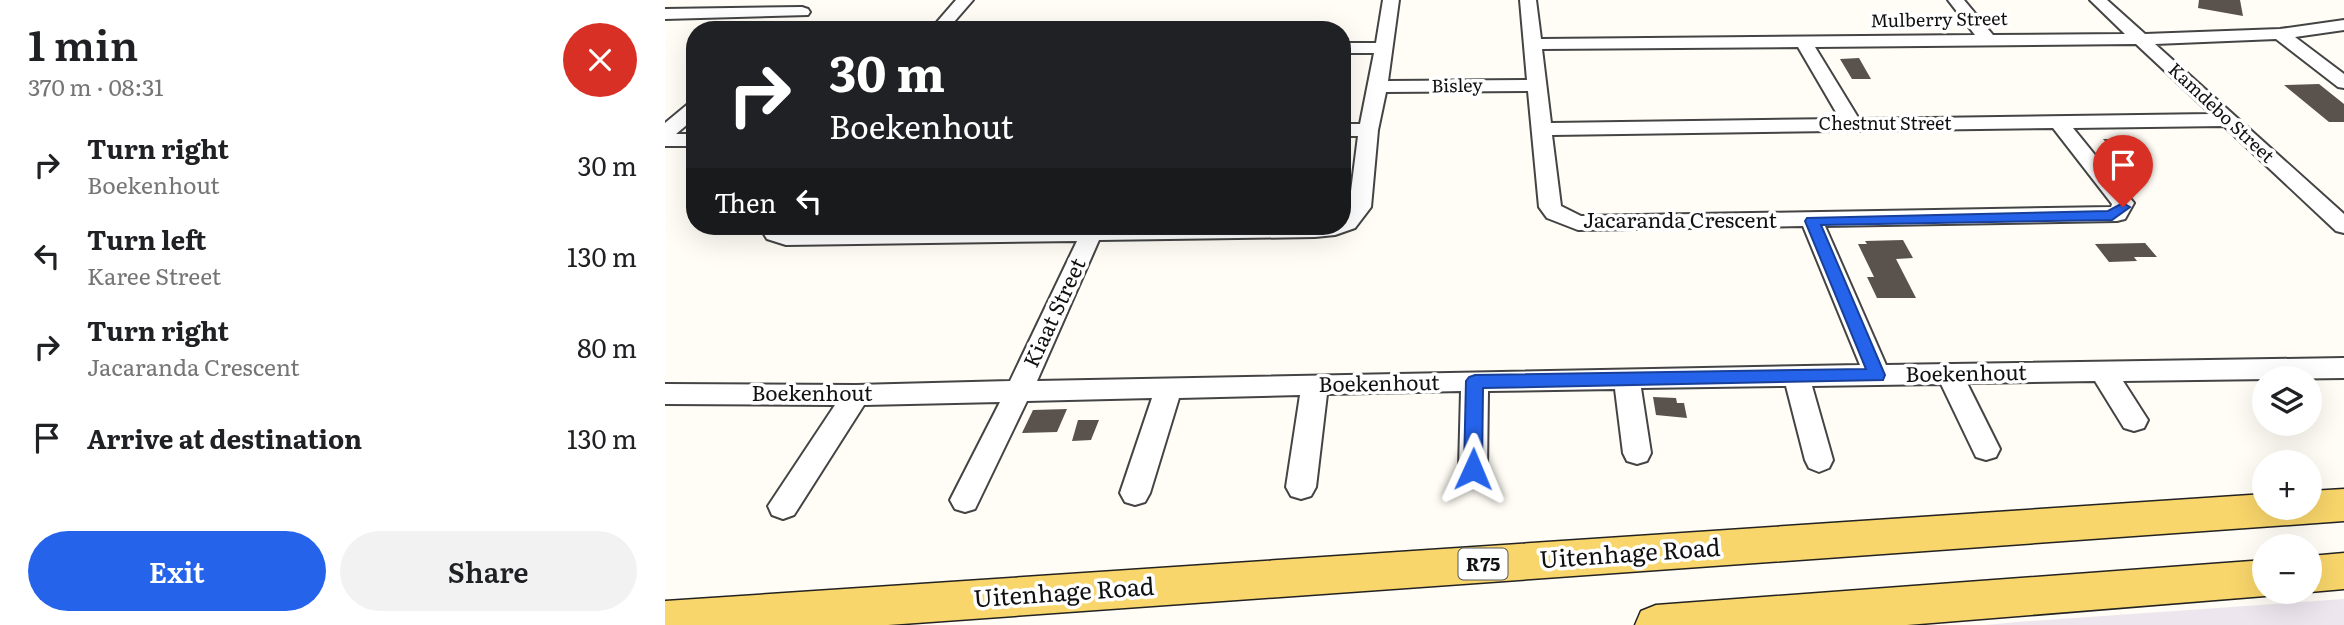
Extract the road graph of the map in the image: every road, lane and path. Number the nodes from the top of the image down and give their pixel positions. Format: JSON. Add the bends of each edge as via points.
{"nodes":[{"id":1,"x":815,"y":0,"type":"edge"},
{"id":2,"x":965,"y":0,"type":"edge"},
{"id":3,"x":1391,"y":0,"type":"edge"},
{"id":4,"x":1528,"y":0,"type":"edge"},
{"id":5,"x":1956,"y":0,"type":"edge"},
{"id":6,"x":2098,"y":0,"type":"edge"},
{"id":7,"x":802,"y":12,"type":"junction"},
{"id":8,"x":665,"y":14,"type":"edge"},
{"id":9,"x":792,"y":21,"type":"edge"},
{"id":10,"x":946,"y":21,"type":"edge"},
{"id":11,"x":2344,"y":25,"type":"edge"},
{"id":12,"x":2280,"y":34,"type":"junction"},
{"id":13,"x":2140,"y":39,"type":"junction"},
{"id":14,"x":1988,"y":40,"type":"junction"},
{"id":15,"x":1804,"y":43,"type":"junction"},
{"id":16,"x":1533,"y":44,"type":"junction"},
{"id":17,"x":1351,"y":48,"type":"edge"},
{"id":18,"x":1382,"y":48,"type":"junction"},
{"id":19,"x":2344,"y":83,"type":"edge"},
{"id":20,"x":1535,"y":85,"type":"junction"},
{"id":21,"x":1378,"y":87,"type":"junction"},
{"id":22,"x":686,"y":116,"type":"edge"},
{"id":23,"x":2228,"y":120,"type":"junction"},
{"id":24,"x":2059,"y":123,"type":"junction"},
{"id":25,"x":1852,"y":124,"type":"junction"},
{"id":26,"x":1542,"y":129,"type":"junction"},
{"id":27,"x":1351,"y":130,"type":"edge"},
{"id":28,"x":1368,"y":130,"type":"junction"},
{"id":29,"x":665,"y":133,"type":"edge"},
{"id":30,"x":665,"y":140,"type":"edge"},
{"id":31,"x":686,"y":140,"type":"edge"},
{"id":32,"x":1351,"y":219,"type":"edge"},
{"id":33,"x":1812,"y":221,"type":"junction"},
{"id":34,"x":2344,"y":226,"type":"edge"},
{"id":35,"x":778,"y":235,"type":"edge"},
{"id":36,"x":1015,"y":235,"type":"edge"},
{"id":37,"x":1091,"y":235,"type":"edge"},
{"id":38,"x":2344,"y":368,"type":"edge"},
{"id":39,"x":2103,"y":372,"type":"junction"},
{"id":40,"x":1949,"y":374,"type":"junction"},
{"id":41,"x":1877,"y":375,"type":"junction"},
{"id":42,"x":1796,"y":376,"type":"junction"},
{"id":43,"x":1627,"y":380,"type":"junction"},
{"id":44,"x":1475,"y":381,"type":"junction"},
{"id":45,"x":1315,"y":385,"type":"junction"},
{"id":46,"x":1168,"y":389,"type":"junction"},
{"id":47,"x":1019,"y":391,"type":"junction"},
{"id":48,"x":665,"y":394,"type":"edge"},
{"id":49,"x":856,"y":395,"type":"junction"},
{"id":50,"x":2134,"y":420,"type":"dead end"},
{"id":51,"x":1986,"y":449,"type":"dead end"},
{"id":52,"x":1637,"y":453,"type":"dead end"},
{"id":53,"x":1819,"y":460,"type":"dead end"},
{"id":54,"x":1473,"y":469,"type":"dead end"},
{"id":55,"x":1301,"y":487,"type":"dead end"},
{"id":56,"x":1135,"y":492,"type":"dead end"},
{"id":57,"x":965,"y":500,"type":"dead end"},
{"id":58,"x":2344,"y":505,"type":"edge"},
{"id":59,"x":783,"y":506,"type":"dead end"},
{"id":60,"x":2322,"y":506,"type":"edge"},
{"id":61,"x":2252,"y":511,"type":"edge"},
{"id":62,"x":2344,"y":571,"type":"edge"},
{"id":63,"x":2322,"y":573,"type":"edge"},
{"id":64,"x":2252,"y":579,"type":"edge"},
{"id":65,"x":665,"y":621,"type":"edge"},
{"id":66,"x":1656,"y":625,"type":"edge"}],
"edges":[{"from":1,"to":7,"type":"street"},
{"from":2,"to":10,"type":"street"},
{"from":3,"to":18,"type":"street"},
{"from":4,"to":16,"type":"street","name":"Jacaranda Crescent"},
{"from":5,"to":14,"type":"street"},
{"from":6,"to":13,"type":"street","name":"Kamdebo Street"},
{"from":7,"to":8,"type":"street"},
{"from":7,"to":9,"type":"street"},
{"from":11,"to":12,"type":"street","name":"Mulberry Street"},
{"from":12,"to":13,"type":"street","name":"Mulberry Street"},
{"from":12,"to":19,"type":"street"},
{"from":13,"to":14,"type":"street","name":"Mulberry Street"},
{"from":13,"to":23,"type":"street","name":"Kamdebo Street"},
{"from":14,"to":15,"type":"street","name":"Mulberry Street"},
{"from":15,"to":16,"type":"street","name":"Mulberry Street"},
{"from":15,"to":25,"type":"street"},
{"from":16,"to":20,"type":"street","name":"Jacaranda Crescent"},
{"from":17,"to":18,"type":"street"},
{"from":18,"to":21,"type":"street"},
{"from":20,"to":21,"type":"street","name":"Bisley"},
{"from":20,"to":26,"type":"street","name":"Jacaranda Crescent"},
{"from":21,"to":28,"type":"street"},
{"from":22,"to":29,"type":"street"},
{"from":23,"to":24,"type":"street","name":"Chestnut Street"},
{"from":23,"to":34,"type":"street","name":"Kamdebo Street"},
{"from":24,"to":25,"type":"street","name":"Chestnut Street"},
{"from":24,"to":33,"type":"street","name":"Jacaranda Crescent","via":[[2123,203],[2117,214]]},
{"from":25,"to":26,"type":"street","name":"Chestnut Street"},
{"from":26,"to":33,"type":"street","name":"Jacaranda Crescent","via":[[1550,207],[1566,219],[1590,224]]},
{"from":27,"to":28,"type":"street"},
{"from":28,"to":32,"type":"street","via":[[1360,207]]},
{"from":30,"to":31,"type":"street"},
{"from":33,"to":41,"type":"street"},
{"from":35,"to":36,"type":"street"},
{"from":37,"to":47,"type":"street","name":"Kiaat Street"},
{"from":38,"to":39,"type":"street","name":"Boekenhout"},
{"from":39,"to":40,"type":"street","name":"Boekenhout"},
{"from":39,"to":50,"type":"street"},
{"from":40,"to":41,"type":"street","name":"Boekenhout"},
{"from":40,"to":51,"type":"street"},
{"from":41,"to":42,"type":"street","name":"Boekenhout"},
{"from":42,"to":43,"type":"street","name":"Boekenhout"},
{"from":42,"to":53,"type":"street"},
{"from":43,"to":44,"type":"street","name":"Boekenhout"},
{"from":43,"to":52,"type":"street"},
{"from":44,"to":45,"type":"street","name":"Boekenhout"},
{"from":44,"to":54,"type":"street"},
{"from":45,"to":46,"type":"street","name":"Boekenhout"},
{"from":45,"to":55,"type":"street"},
{"from":46,"to":47,"type":"street","name":"Boekenhout"},
{"from":46,"to":56,"type":"street"},
{"from":47,"to":49,"type":"street","name":"Boekenhout"},
{"from":47,"to":57,"type":"street","name":"Kiaat Street"},
{"from":48,"to":49,"type":"street","name":"Boekenhout"},
{"from":49,"to":59,"type":"street"},
{"from":58,"to":60,"type":"main road"},
{"from":61,"to":65,"type":"main road","name":"Uitenhage Road","number":"R75"},
{"from":62,"to":63,"type":"main road"},
{"from":64,"to":66,"type":"main road"}]}
